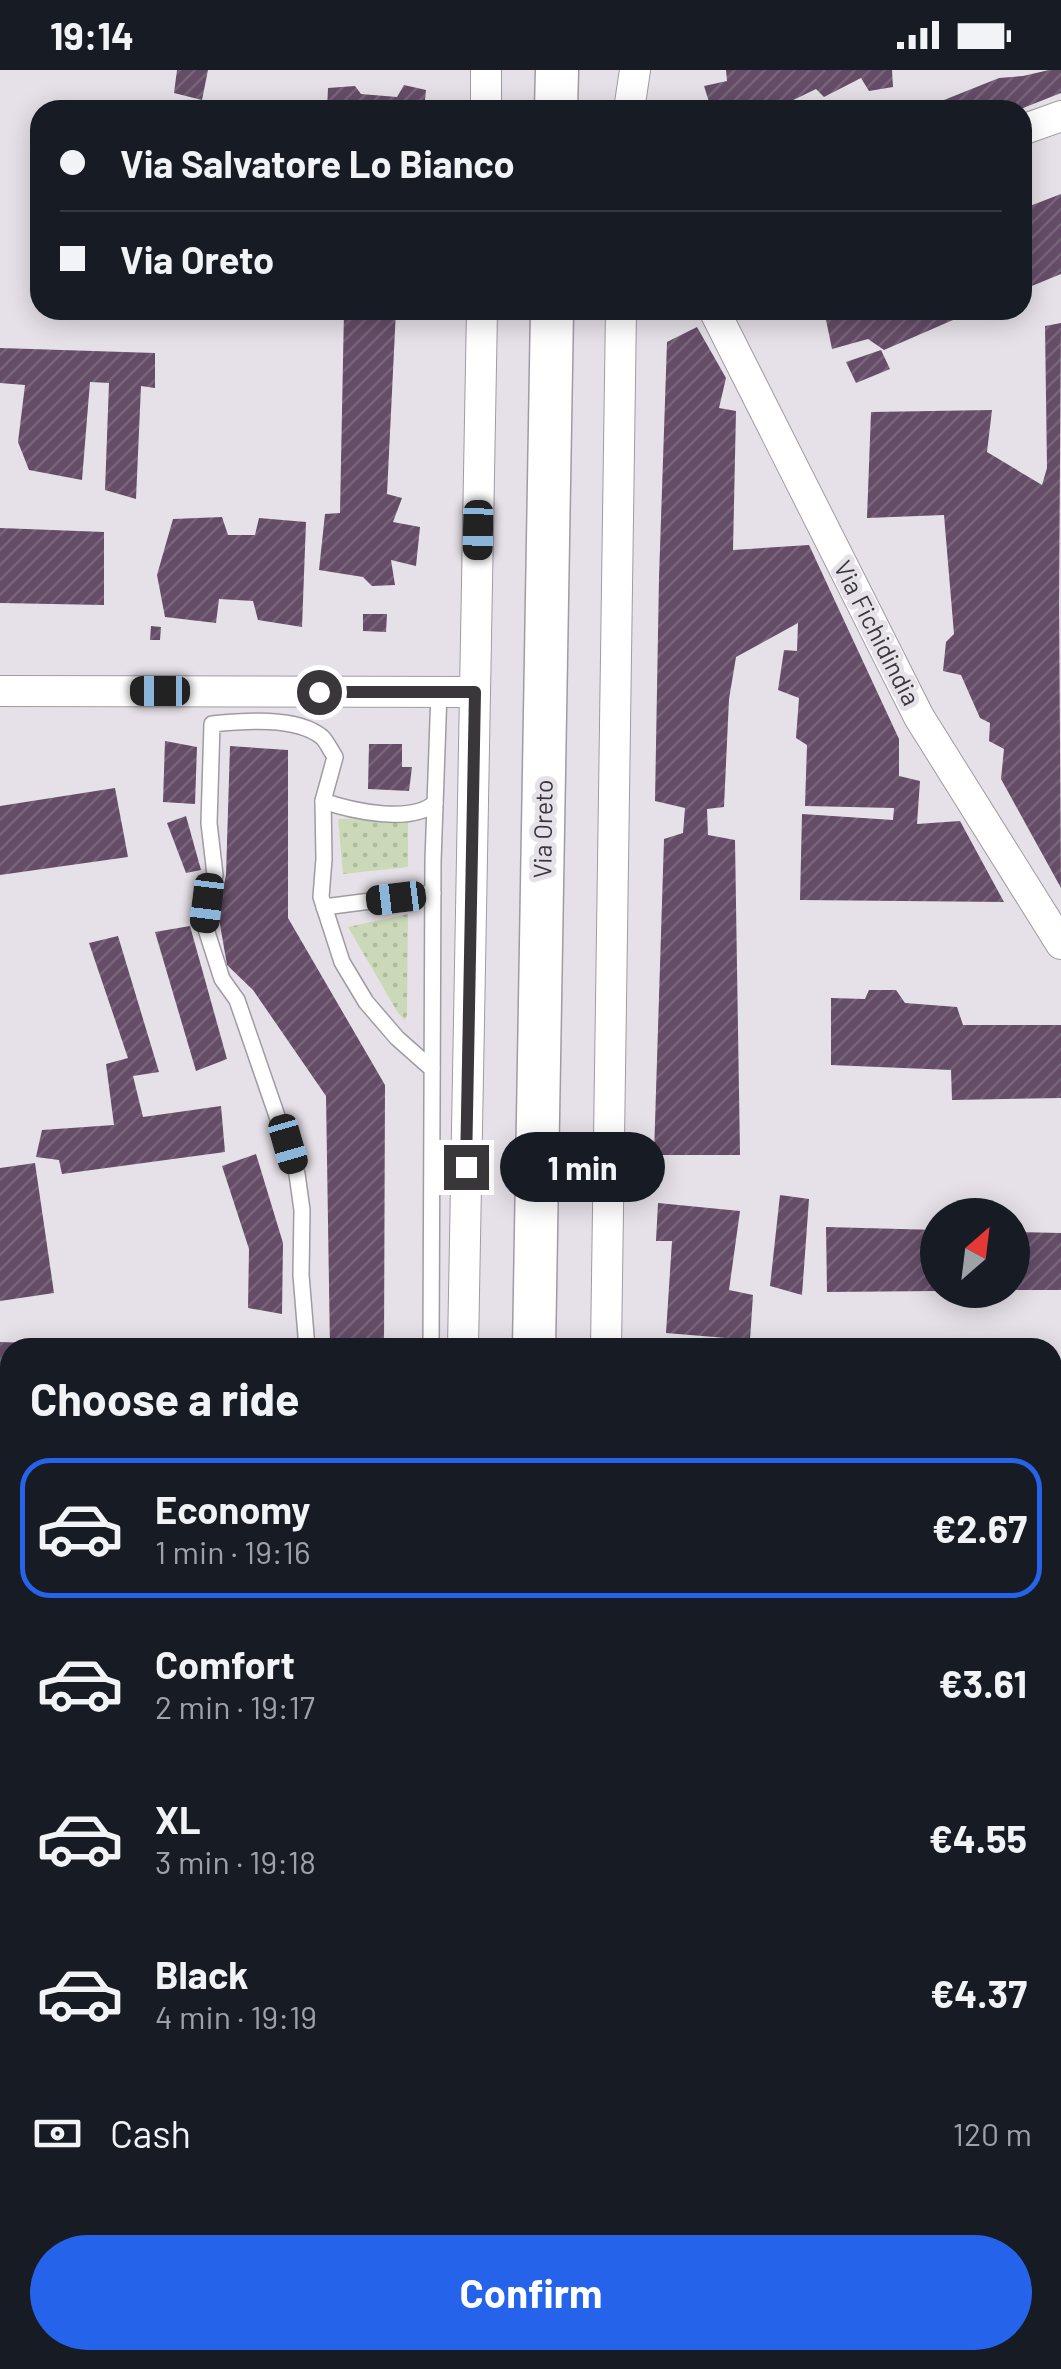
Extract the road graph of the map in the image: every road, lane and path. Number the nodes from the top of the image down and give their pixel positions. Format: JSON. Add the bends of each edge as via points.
{"nodes":[{"id":1,"x":486,"y":70,"type":"edge"},
{"id":2,"x":556,"y":70,"type":"edge"},
{"id":3,"x":634,"y":70,"type":"edge"},
{"id":4,"x":486,"y":100,"type":"edge"},
{"id":5,"x":556,"y":100,"type":"edge"},
{"id":6,"x":630,"y":100,"type":"edge"},
{"id":7,"x":1061,"y":116,"type":"edge"},
{"id":8,"x":1032,"y":126,"type":"edge"},
{"id":9,"x":482,"y":320,"type":"edge"},
{"id":10,"x":552,"y":320,"type":"edge"},
{"id":11,"x":621,"y":320,"type":"edge"},
{"id":12,"x":719,"y":320,"type":"edge"},
{"id":13,"x":0,"y":691,"type":"edge"},
{"id":14,"x":439,"y":692,"type":"junction"},
{"id":15,"x":475,"y":692,"type":"junction"},
{"id":16,"x":323,"y":800,"type":"junction"},
{"id":17,"x":436,"y":803,"type":"junction"},
{"id":18,"x":433,"y":894,"type":"junction"},
{"id":19,"x":324,"y":907,"type":"junction"},
{"id":20,"x":1061,"y":944,"type":"edge"},
{"id":21,"x":432,"y":1069,"type":"junction"},
{"id":22,"x":306,"y":1338,"type":"edge"},
{"id":23,"x":431,"y":1338,"type":"edge"},
{"id":24,"x":463,"y":1338,"type":"edge"},
{"id":25,"x":534,"y":1338,"type":"edge"},
{"id":26,"x":606,"y":1338,"type":"edge"}],
"edges":[{"from":1,"to":4,"type":"street"},
{"from":2,"to":5,"type":"street"},
{"from":3,"to":6,"type":"street"},
{"from":7,"to":8,"type":"street"},
{"from":9,"to":15,"type":"street"},
{"from":10,"to":25,"type":"street","name":"Via Oreto"},
{"from":11,"to":26,"type":"street"},
{"from":12,"to":20,"type":"street","name":"Via Fichidindia","via":[[920,717]]},
{"from":13,"to":14,"type":"street"},
{"from":14,"to":15,"type":"street"},
{"from":14,"to":17,"type":"lane"},
{"from":15,"to":24,"type":"street"},
{"from":16,"to":17,"type":"lane","via":[[390,813],[425,812]]},
{"from":16,"to":19,"type":"lane"},
{"from":16,"to":22,"type":"lane","via":[[335,757],[323,738],[276,722],[212,724],[208,823],[215,875],[204,923],[297,1174]]},
{"from":17,"to":18,"type":"lane"},
{"from":18,"to":19,"type":"lane"},
{"from":18,"to":21,"type":"lane"},
{"from":19,"to":21,"type":"lane","via":[[342,962],[366,1002]]},
{"from":21,"to":23,"type":"lane"}]}
